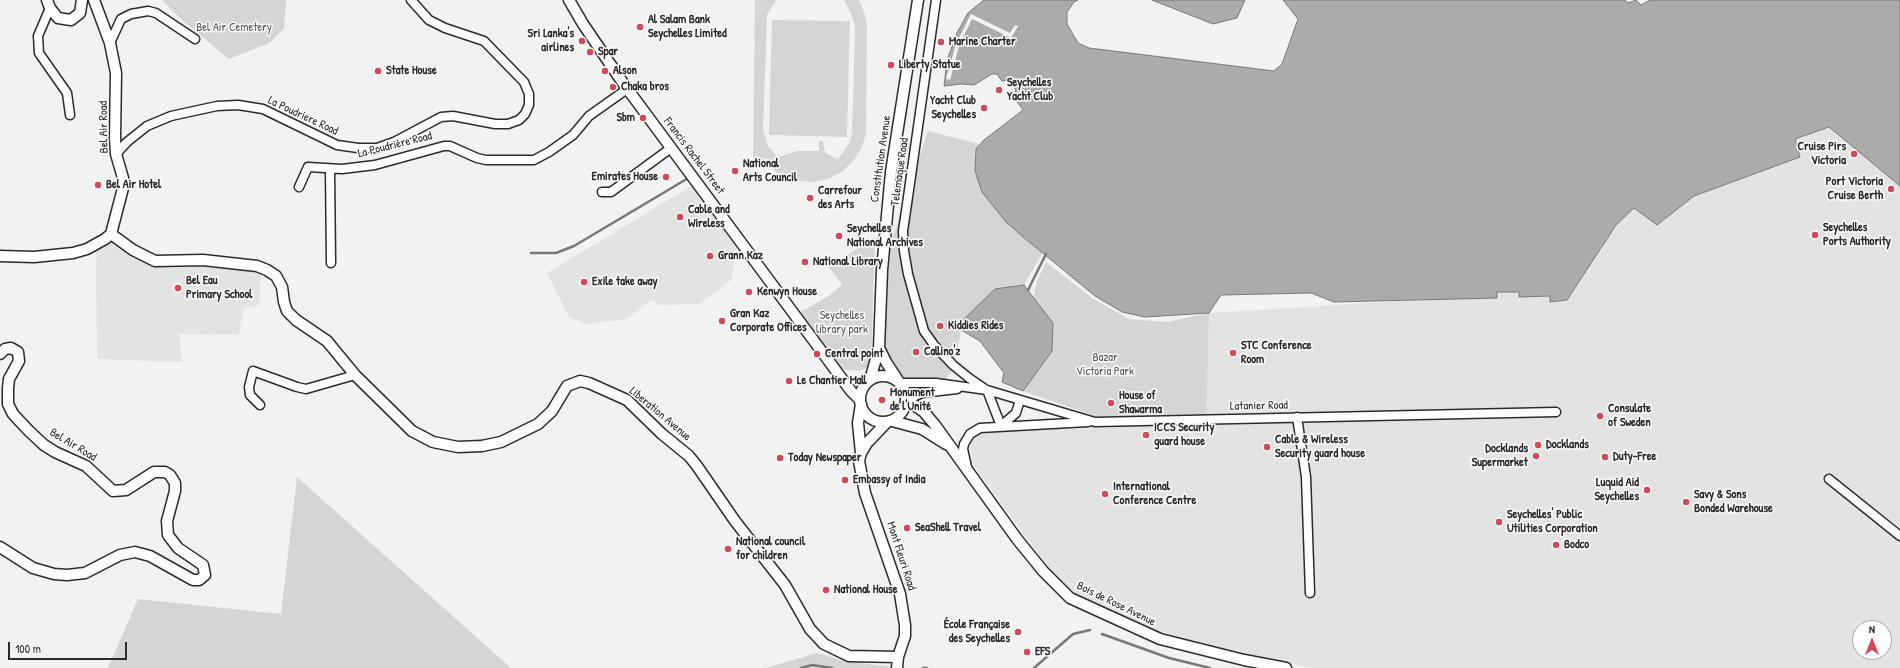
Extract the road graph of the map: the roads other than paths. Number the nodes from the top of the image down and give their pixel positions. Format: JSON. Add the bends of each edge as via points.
{"nodes":[{"id":1,"x":82,"y":0,"type":"edge"},
{"id":2,"x":94,"y":0,"type":"edge"},
{"id":3,"x":411,"y":0,"type":"edge"},
{"id":4,"x":569,"y":0,"type":"edge"},
{"id":5,"x":918,"y":0,"type":"edge"},
{"id":6,"x":936,"y":0,"type":"edge"},
{"id":7,"x":48,"y":4,"type":"edge"},
{"id":8,"x":195,"y":39,"type":"dead end"},
{"id":9,"x":110,"y":43,"type":"junction"},
{"id":10,"x":627,"y":89,"type":"junction"},
{"id":11,"x":70,"y":115,"type":"dead end"},
{"id":12,"x":672,"y":148,"type":"junction"},
{"id":13,"x":116,"y":154,"type":"junction"},
{"id":14,"x":330,"y":169,"type":"junction"},
{"id":15,"x":298,"y":186,"type":"dead end"},
{"id":16,"x":602,"y":192,"type":"dead end"},
{"id":17,"x":111,"y":234,"type":"junction"},
{"id":18,"x":0,"y":256,"type":"edge"},
{"id":19,"x":331,"y":263,"type":"dead end"},
{"id":20,"x":879,"y":348,"type":"junction"},
{"id":21,"x":0,"y":354,"type":"edge"},
{"id":22,"x":355,"y":375,"type":"junction"},
{"id":23,"x":870,"y":380,"type":"junction"},
{"id":24,"x":899,"y":383,"type":"junction"},
{"id":25,"x":968,"y":388,"type":"junction"},
{"id":26,"x":987,"y":390,"type":"junction"},
{"id":27,"x":907,"y":400,"type":"junction"},
{"id":28,"x":1020,"y":400,"type":"junction"},
{"id":29,"x":860,"y":402,"type":"junction"},
{"id":30,"x":260,"y":405,"type":"dead end"},
{"id":31,"x":1556,"y":412,"type":"dead end"},
{"id":32,"x":1298,"y":417,"type":"junction"},
{"id":33,"x":889,"y":421,"type":"junction"},
{"id":34,"x":1095,"y":422,"type":"junction"},
{"id":35,"x":1001,"y":426,"type":"junction"},
{"id":36,"x":954,"y":450,"type":"junction"},
{"id":37,"x":860,"y":453,"type":"junction"},
{"id":38,"x":967,"y":467,"type":"junction"},
{"id":39,"x":1829,"y":479,"type":"dead end"},
{"id":40,"x":1900,"y":536,"type":"edge"},
{"id":41,"x":0,"y":547,"type":"edge"},
{"id":42,"x":1310,"y":593,"type":"dead end"},
{"id":43,"x":898,"y":657,"type":"junction"},
{"id":44,"x":897,"y":668,"type":"edge"},
{"id":45,"x":1286,"y":668,"type":"edge"}],
"edges":[{"from":1,"to":7,"type":"main road","via":[[80,13],[71,20],[58,18]]},
{"from":2,"to":9,"type":"main road","name":"Bel Air Road"},
{"from":3,"to":13,"type":"street","name":"La Poudriere Road","via":[[429,20],[445,28],[484,40],[524,82],[529,94],[529,105],[519,120],[508,124],[495,124],[452,116],[441,117],[394,142],[373,148],[358,148],[337,145],[263,110],[238,105],[217,106],[172,116],[147,126]]},
{"from":4,"to":10,"type":"main road","name":"Francis Rachel Street"},
{"from":5,"to":20,"type":"main road","name":"Constitution Avenue","via":[[891,172],[882,270]]},
{"from":6,"to":26,"type":"street","name":"Telemaque Road","via":[[903,231],[904,252],[924,331],[954,365]]},
{"from":7,"to":11,"type":"street","via":[[38,36],[39,52],[67,93]]},
{"from":8,"to":9,"type":"street","via":[[156,13],[148,11],[121,19]]},
{"from":9,"to":13,"type":"main road","name":"Bel Air Road","via":[[116,73]]},
{"from":10,"to":12,"type":"main road","name":"Francis Rachel Street"},
{"from":10,"to":14,"type":"street","name":"La Poudrière Road","via":[[589,116],[573,135],[534,160],[486,160],[444,146],[375,165]]},
{"from":12,"to":16,"type":"street","via":[[612,192]]},
{"from":12,"to":29,"type":"main road","name":"Francis Rachel Street"},
{"from":13,"to":17,"type":"main road","name":"Bel Air Road","via":[[123,178],[123,188]]},
{"from":14,"to":15,"type":"street","name":"La Poudrière Road","via":[[308,167]]},
{"from":14,"to":19,"type":"street"},
{"from":17,"to":18,"type":"main road","via":[[87,249],[74,252],[34,257]]},
{"from":17,"to":22,"type":"main road","name":"Liberation Avenue","via":[[133,250],[155,261],[213,260],[257,266],[267,270],[276,276],[282,286],[287,311],[327,341]]},
{"from":20,"to":23,"type":"main road","name":"Constitution Avenue"},
{"from":20,"to":24,"type":"main road","name":"Constitution Avenue"},
{"from":21,"to":41,"type":"main road","name":"Bel Air Road","via":[[11,348],[18,352],[19,361],[8,388],[8,404],[29,432],[44,445],[86,466],[113,491],[126,490],[154,472],[165,472],[170,475],[175,483],[175,491],[167,521],[168,534],[178,548],[203,565],[205,575],[199,580],[193,580],[150,556],[135,552],[120,555],[85,573],[54,574],[32,568]]},
{"from":22,"to":30,"type":"street","via":[[306,388],[296,388],[253,371],[250,395]]},
{"from":22,"to":43,"type":"main road","name":"Liberation Avenue","via":[[412,431],[433,442],[458,447],[501,442],[538,424],[552,411],[560,395],[572,383],[589,383],[626,400],[689,456],[785,585],[810,629],[824,644],[848,656]]},
{"from":23,"to":24,"type":"main road","via":[[885,376]]},
{"from":23,"to":29,"type":"main road","via":[[862,389]]},
{"from":24,"to":25,"type":"street","name":"Latanier Road","via":[[936,383]]},
{"from":24,"to":27,"type":"main road"},
{"from":25,"to":26,"type":"street","name":"Latanier Road"},
{"from":25,"to":27,"type":"street","name":"Latanier Road","via":[[922,393]]},
{"from":26,"to":28,"type":"street","name":"Latanier Road"},
{"from":26,"to":35,"type":"street"},
{"from":27,"to":33,"type":"main road","via":[[902,412]]},
{"from":27,"to":36,"type":"main road","name":"Bois de Rose Avenue","via":[[924,412]]},
{"from":28,"to":34,"type":"street","name":"Latanier Road"},
{"from":28,"to":35,"type":"street","via":[[1016,413]]},
{"from":29,"to":33,"type":"main road","via":[[867,416],[880,422]]},
{"from":29,"to":37,"type":"main road","name":"Mont Fleuri Road"},
{"from":31,"to":32,"type":"street","name":"Latanier Road"},
{"from":32,"to":34,"type":"street","name":"Latanier Road"},
{"from":32,"to":42,"type":"street","via":[[1306,477]]},
{"from":33,"to":36,"type":"main road","name":"Bois de Rose Avenue","via":[[922,429]]},
{"from":33,"to":37,"type":"main road","via":[[867,442]]},
{"from":34,"to":35,"type":"street"},
{"from":35,"to":38,"type":"street","via":[[980,428],[970,434],[963,449]]},
{"from":36,"to":38,"type":"main road","name":"Bois de Rose Avenue"},
{"from":37,"to":43,"type":"main road","name":"Mont Fleuri Road","via":[[864,493],[900,594],[905,636]]},
{"from":38,"to":45,"type":"main road","name":"Bois de Rose Avenue","via":[[1017,539],[1043,571],[1070,598],[1160,639]]},
{"from":39,"to":40,"type":"street"},
{"from":43,"to":44,"type":"main road","name":"Mont Fleuri Road"}]}
